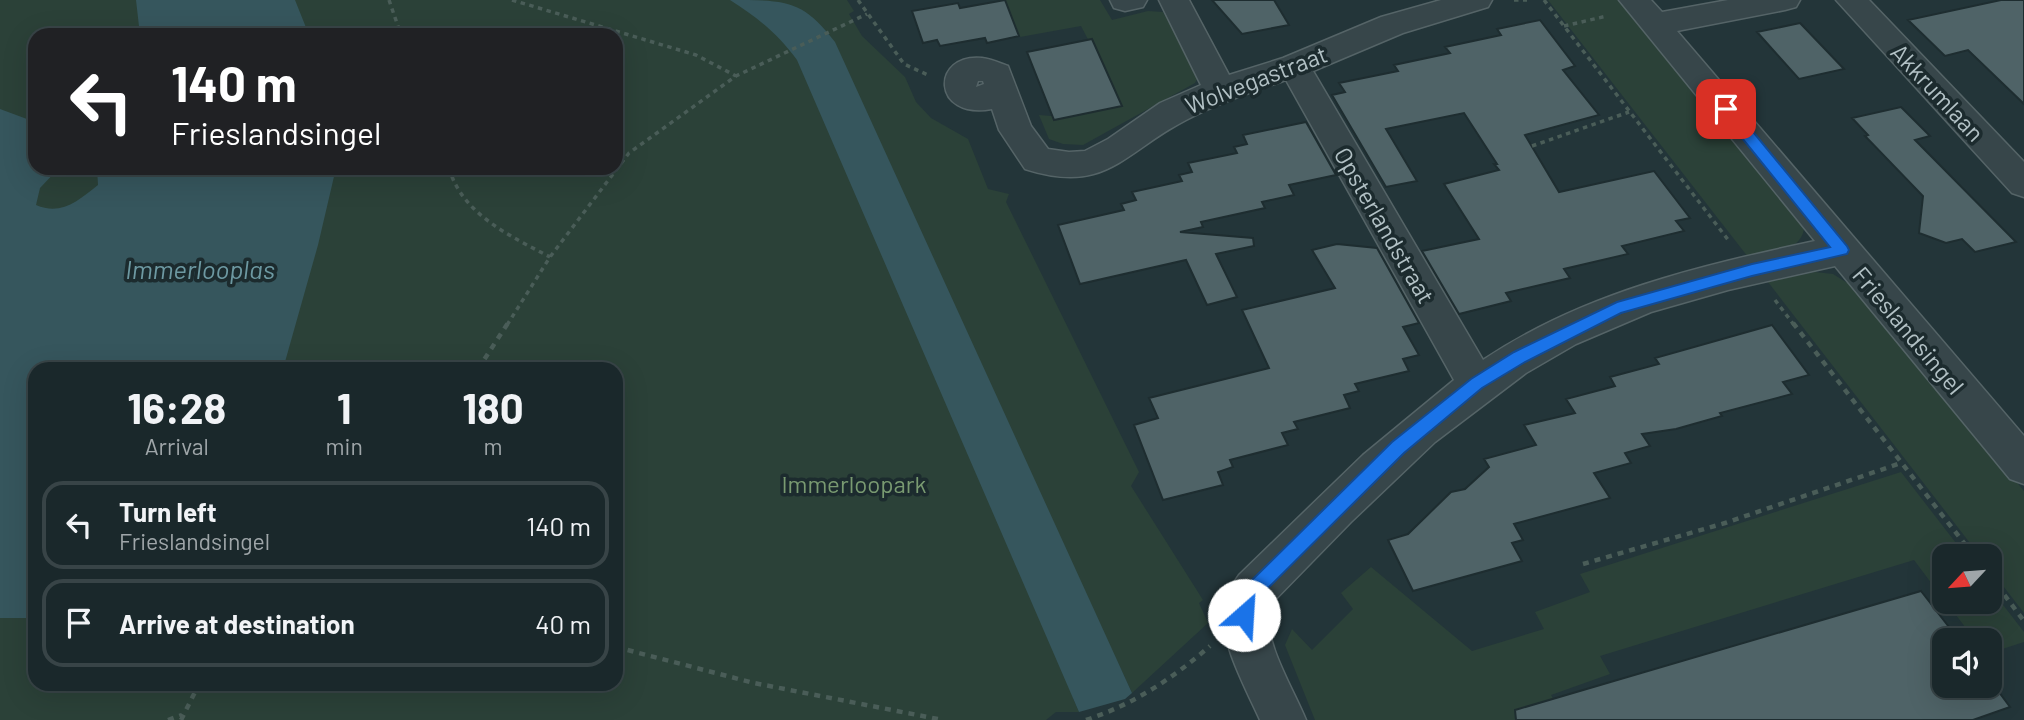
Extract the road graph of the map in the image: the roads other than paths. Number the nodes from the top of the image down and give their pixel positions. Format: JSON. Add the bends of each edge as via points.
{"nodes":[{"id":1,"x":1174,"y":0,"type":"edge"},
{"id":2,"x":1477,"y":0,"type":"edge"},
{"id":3,"x":1785,"y":0,"type":"edge"},
{"id":4,"x":1852,"y":0,"type":"edge"},
{"id":5,"x":1644,"y":11,"type":"edge"},
{"id":6,"x":1385,"y":13,"type":"edge"},
{"id":7,"x":1294,"y":66,"type":"junction"},
{"id":8,"x":947,"y":80,"type":"road end"},
{"id":9,"x":1220,"y":90,"type":"junction"},
{"id":10,"x":2024,"y":184,"type":"edge"},
{"id":11,"x":1842,"y":250,"type":"junction"},
{"id":12,"x":1476,"y":383,"type":"junction"},
{"id":13,"x":2024,"y":466,"type":"edge"},
{"id":14,"x":1283,"y":720,"type":"edge"}],
"edges":[{"from":1,"to":9,"type":"street"},
{"from":2,"to":6,"type":"street","name":"Wolvegastraat"},
{"from":3,"to":5,"type":"street"},
{"from":4,"to":10,"type":"street","name":"Akkrumlaan"},
{"from":5,"to":11,"type":"street","name":"Frieslandsingel"},
{"from":6,"to":7,"type":"street","name":"Wolvegastraat"},
{"from":7,"to":9,"type":"street","name":"Wolvegastraat"},
{"from":7,"to":12,"type":"street","name":"Opsterlandstraat"},
{"from":8,"to":9,"type":"street","name":"Wolvegastraat","via":[[979,69],[997,74],[1016,130],[1037,160],[1069,165],[1091,163],[1172,112]]},
{"from":11,"to":12,"type":"street","via":[[1617,308],[1553,338]]},
{"from":11,"to":13,"type":"street","name":"Frieslandsingel"},
{"from":12,"to":14,"type":"street","via":[[1398,447],[1246,602],[1244,615],[1255,653]]}]}
